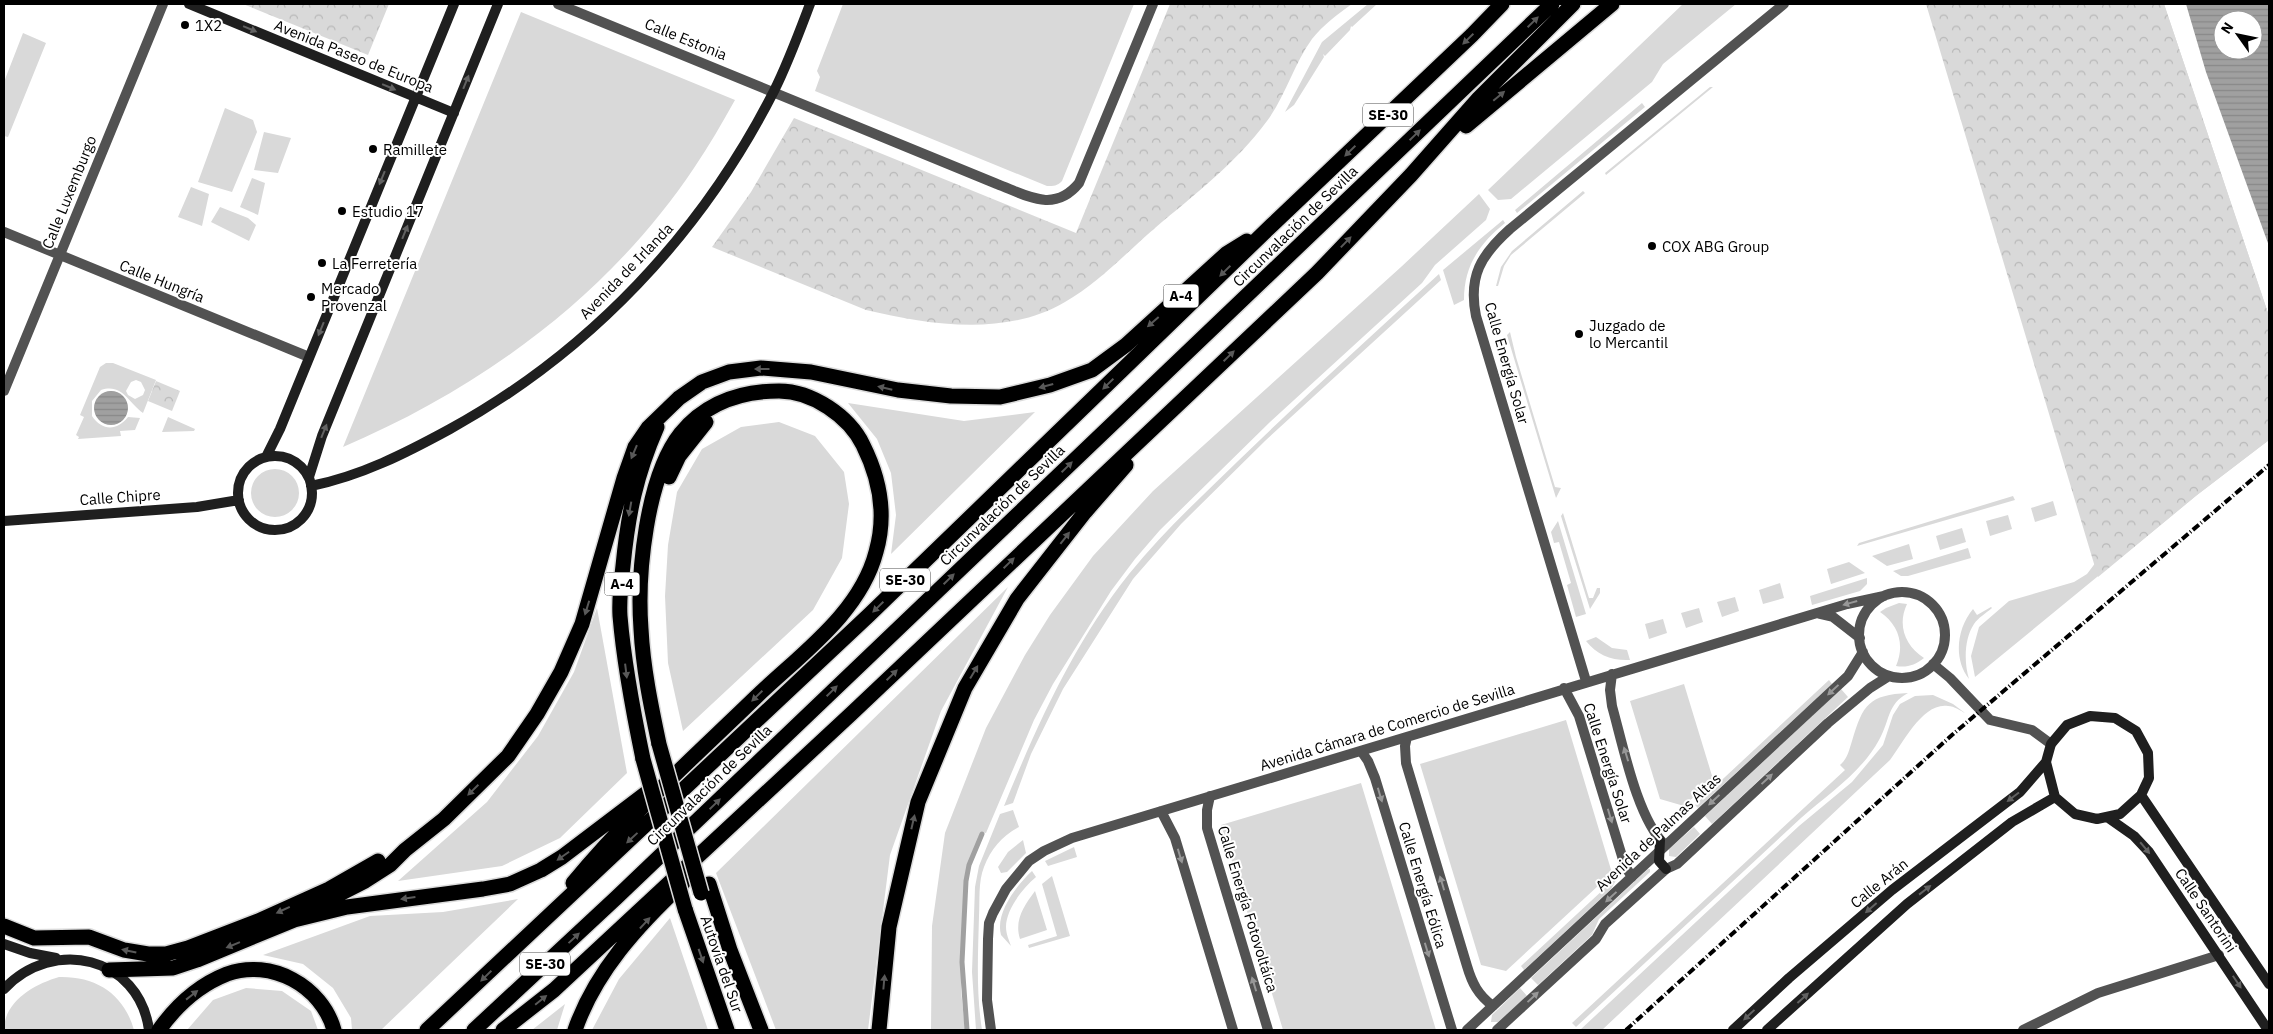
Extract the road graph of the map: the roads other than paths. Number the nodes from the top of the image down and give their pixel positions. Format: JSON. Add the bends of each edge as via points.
{"nodes":[{"id":1,"x":163,"y":4,"type":"edge"},
{"id":2,"x":189,"y":4,"type":"edge"},
{"id":3,"x":454,"y":4,"type":"edge"},
{"id":4,"x":498,"y":4,"type":"edge"},
{"id":5,"x":558,"y":4,"type":"edge"},
{"id":6,"x":810,"y":4,"type":"edge"},
{"id":7,"x":1152,"y":4,"type":"edge"},
{"id":8,"x":1502,"y":4,"type":"edge"},
{"id":9,"x":1552,"y":4,"type":"edge"},
{"id":10,"x":1573,"y":4,"type":"edge"},
{"id":11,"x":1612,"y":4,"type":"edge"},
{"id":12,"x":1784,"y":4,"type":"edge"},
{"id":13,"x":774,"y":91,"type":"junction"},
{"id":14,"x":414,"y":98,"type":"junction"},
{"id":15,"x":454,"y":112,"type":"junction"},
{"id":16,"x":1411,"y":175,"type":"junction"},
{"id":17,"x":1272,"y":225,"type":"junction"},
{"id":18,"x":4,"y":232,"type":"edge"},
{"id":19,"x":60,"y":255,"type":"junction"},
{"id":20,"x":309,"y":357,"type":"junction"},
{"id":21,"x":1194,"y":390,"type":"junction"},
{"id":22,"x":4,"y":391,"type":"edge"},
{"id":23,"x":663,"y":414,"type":"junction"},
{"id":24,"x":266,"y":457,"type":"junction"},
{"id":25,"x":310,"y":482,"type":"junction"},
{"id":26,"x":239,"y":500,"type":"junction"},
{"id":27,"x":4,"y":521,"type":"edge"},
{"id":28,"x":1884,"y":596,"type":"junction"},
{"id":29,"x":1816,"y":614,"type":"junction"},
{"id":30,"x":1860,"y":638,"type":"junction"},
{"id":31,"x":1863,"y":652,"type":"junction"},
{"id":32,"x":1933,"y":664,"type":"junction"},
{"id":33,"x":1612,"y":674,"type":"junction"},
{"id":34,"x":1889,"y":676,"type":"junction"},
{"id":35,"x":1586,"y":681,"type":"junction"},
{"id":36,"x":1564,"y":688,"type":"junction"},
{"id":37,"x":851,"y":714,"type":"junction"},
{"id":38,"x":1408,"y":737,"type":"junction"},
{"id":39,"x":2051,"y":744,"type":"junction"},
{"id":40,"x":1361,"y":751,"type":"junction"},
{"id":41,"x":699,"y":752,"type":"junction"},
{"id":42,"x":2046,"y":762,"type":"junction"},
{"id":43,"x":1210,"y":796,"type":"junction"},
{"id":44,"x":2141,"y":796,"type":"junction"},
{"id":45,"x":2055,"y":797,"type":"junction"},
{"id":46,"x":1161,"y":811,"type":"junction"},
{"id":47,"x":2108,"y":817,"type":"junction"},
{"id":48,"x":1662,"y":846,"type":"junction"},
{"id":49,"x":405,"y":850,"type":"junction"},
{"id":50,"x":1666,"y":868,"type":"junction"},
{"id":51,"x":1632,"y":877,"type":"junction"},
{"id":52,"x":705,"y":888,"type":"junction"},
{"id":53,"x":294,"y":920,"type":"junction"},
{"id":54,"x":4,"y":926,"type":"edge"},
{"id":55,"x":534,"y":930,"type":"junction"},
{"id":56,"x":4,"y":944,"type":"edge"},
{"id":57,"x":2219,"y":955,"type":"junction"},
{"id":58,"x":59,"y":959,"type":"junction"},
{"id":59,"x":109,"y":970,"type":"junction"},
{"id":60,"x":2269,"y":984,"type":"edge"},
{"id":61,"x":4,"y":989,"type":"edge"},
{"id":62,"x":1482,"y":997,"type":"junction"},
{"id":63,"x":1493,"y":1006,"type":"junction"},
{"id":64,"x":1483,"y":1016,"type":"junction"},
{"id":65,"x":149,"y":1030,"type":"edge"},
{"id":66,"x":159,"y":1030,"type":"edge"},
{"id":67,"x":334,"y":1030,"type":"edge"},
{"id":68,"x":426,"y":1030,"type":"edge"},
{"id":69,"x":474,"y":1030,"type":"edge"},
{"id":70,"x":504,"y":1030,"type":"edge"},
{"id":71,"x":575,"y":1030,"type":"edge"},
{"id":72,"x":727,"y":1030,"type":"edge"},
{"id":73,"x":750,"y":1030,"type":"edge"},
{"id":74,"x":761,"y":1030,"type":"edge"},
{"id":75,"x":879,"y":1030,"type":"edge"},
{"id":76,"x":991,"y":1030,"type":"edge"},
{"id":77,"x":1233,"y":1030,"type":"edge"},
{"id":78,"x":1268,"y":1030,"type":"edge"},
{"id":79,"x":1452,"y":1030,"type":"edge"},
{"id":80,"x":1467,"y":1030,"type":"edge"},
{"id":81,"x":1481,"y":1030,"type":"edge"},
{"id":82,"x":1497,"y":1030,"type":"edge"},
{"id":83,"x":1734,"y":1030,"type":"edge"},
{"id":84,"x":1767,"y":1030,"type":"edge"},
{"id":85,"x":2023,"y":1030,"type":"edge"},
{"id":86,"x":2268,"y":1030,"type":"edge"}],
"edges":[{"from":1,"to":19,"type":"street","name":"Calle Luxemburgo"},
{"from":2,"to":14,"type":"street","name":"Avenida Paseo de Europa","one_way":true},
{"from":3,"to":14,"type":"street"},
{"from":15,"to":4,"type":"street","one_way":true},
{"from":5,"to":13,"type":"street","name":"Calle Estonia"},
{"from":6,"to":13,"type":"street","name":"Avenida de Irlanda"},
{"from":7,"to":13,"type":"street","name":"Calle Estonia","via":[[1079,184],[1068,194],[1053,200],[1036,199]]},
{"from":8,"to":17,"type":"highway","name":"Circunvalación de Sevilla","number":"SE-30","one_way":true},
{"from":69,"to":9,"type":"highway","name":"Circunvalación de Sevilla","number":"SE-30","one_way":true,"via":[[624,891]]},
{"from":10,"to":16,"type":"highway","via":[[1479,98]]},
{"from":16,"to":11,"type":"highway","one_way":true,"via":[[1498,97]]},
{"from":12,"to":35,"type":"street","name":"Calle Energía Solar","via":[[1510,229],[1488,250],[1477,272],[1473,296],[1476,316]]},
{"from":13,"to":25,"type":"street","name":"Avenida de Irlanda","via":[[732,165],[690,226],[591,330],[541,371],[420,446],[354,475]]},
{"from":14,"to":15,"type":"street","name":"Avenida Paseo de Europa"},
{"from":14,"to":20,"type":"street","one_way":true},
{"from":25,"to":15,"type":"street","one_way":true,"via":[[322,436]]},
{"from":21,"to":16,"type":"highway","one_way":true,"via":[[1317,273]]},
{"from":17,"to":23,"type":"highway","number":"A-4","one_way":true,"via":[[1226,254],[1126,345],[1092,370],[1050,385],[1000,397],[951,396],[898,390],[811,372],[761,368],[729,372],[702,382]]},
{"from":17,"to":55,"type":"highway","name":"Circunvalación de Sevilla","number":"SE-30","one_way":true,"via":[[869,615]]},
{"from":18,"to":19,"type":"street","name":"Calle Hungría"},
{"from":19,"to":20,"type":"street","name":"Calle Hungría"},
{"from":19,"to":22,"type":"street","name":"Calle Luxemburgo"},
{"from":20,"to":24,"type":"street"},
{"from":37,"to":21,"type":"highway","one_way":true},
{"from":75,"to":21,"type":"highway","one_way":true,"via":[[889,927],[918,802],[965,688],[1017,599],[1085,512]]},
{"from":23,"to":49,"type":"highway","one_way":true,"via":[[635,447],[582,624],[561,672],[537,714],[508,756],[444,819]]},
{"from":23,"to":72,"type":"highway","name":"Autovía del Sur","number":"A-4","one_way":true,"bridge":true,"via":[[632,497],[620,614],[627,678],[643,759],[685,910]]},
{"from":24,"to":25,"type":"street","via":[[291,459],[304,470]]},
{"from":24,"to":26,"type":"street","via":[[244,472],[238,489]]},
{"from":25,"to":26,"type":"street","via":[[312,495],[306,512],[285,528],[259,526],[245,514]]},
{"from":26,"to":27,"type":"street","name":"Calle Chipre","via":[[197,507]]},
{"from":28,"to":29,"type":"street","name":"Avenida Cámara de Comercio de Sevilla","one_way":true},
{"from":28,"to":30,"type":"street","via":[[1865,613],[1860,625]]},
{"from":28,"to":32,"type":"street","via":[[1893,592],[1914,593],[1932,603],[1938,611],[1943,620],[1945,641]]},
{"from":29,"to":30,"type":"street","via":[[1833,617]]},
{"from":29,"to":33,"type":"street","name":"Avenida Cámara de Comercio de Sevilla"},
{"from":30,"to":31,"type":"street"},
{"from":31,"to":34,"type":"street","via":[[1874,666]]},
{"from":31,"to":48,"type":"street","name":"Avenida de Palmas Altas","one_way":true,"via":[[1848,676]]},
{"from":32,"to":34,"type":"street","via":[[1918,675]]},
{"from":32,"to":39,"type":"street","via":[[1990,720],[2032,730]]},
{"from":33,"to":35,"type":"street","name":"Avenida Cámara de Comercio de Sevilla"},
{"from":48,"to":33,"type":"street","name":"Calle Energía Solar","one_way":true,"via":[[1643,810],[1612,706]]},
{"from":50,"to":34,"type":"street","name":"Avenida de Palmas Altas","one_way":true,"via":[[1677,864],[1828,723]]},
{"from":35,"to":36,"type":"street","name":"Avenida Cámara de Comercio de Sevilla"},
{"from":36,"to":38,"type":"street","name":"Avenida Cámara de Comercio de Sevilla"},
{"from":36,"to":51,"type":"street","name":"Calle Energía Solar","one_way":true,"via":[[1579,716],[1625,866]]},
{"from":70,"to":37,"type":"highway","one_way":true,"via":[[554,990]]},
{"from":71,"to":37,"type":"highway","one_way":true,"via":[[583,1006],[612,959],[674,891],[742,827]]},
{"from":38,"to":40,"type":"street","name":"Avenida Cámara de Comercio de Sevilla"},
{"from":62,"to":38,"type":"street","name":"Calle Energía Eólica","one_way":true,"via":[[1466,966],[1408,767],[1405,754]]},
{"from":39,"to":42,"type":"street"},
{"from":39,"to":44,"type":"street","via":[[2067,725],[2090,716],[2115,718],[2136,731],[2148,753],[2149,778]]},
{"from":40,"to":43,"type":"street","name":"Avenida Cámara de Comercio de Sevilla"},
{"from":40,"to":79,"type":"street","name":"Calle Energía Eólica","one_way":true,"via":[[1375,778]]},
{"from":52,"to":41,"type":"highway","one_way":true,"via":[[662,739],[649,629],[652,544],[659,507],[678,456],[703,424],[747,402],[769,400],[799,404],[837,426],[856,451],[873,501],[869,548],[857,575],[792,662]]},
{"from":41,"to":53,"type":"highway","one_way":true,"via":[[562,857],[510,884],[347,906]]},
{"from":41,"to":55,"type":"highway","via":[[597,854]]},
{"from":42,"to":45,"type":"street"},
{"from":42,"to":83,"type":"street","name":"Calle Arán","one_way":true,"via":[[2020,792],[1892,890]]},
{"from":43,"to":46,"type":"street","name":"Avenida Cámara de Comercio de Sevilla"},
{"from":78,"to":43,"type":"street","name":"Calle Energía Fotovoltáica","one_way":true,"via":[[1207,828]]},
{"from":44,"to":47,"type":"street","via":[[2120,814]]},
{"from":44,"to":60,"type":"street","name":"Calle Santorini"},
{"from":45,"to":47,"type":"street","via":[[2075,814],[2097,819]]},
{"from":84,"to":45,"type":"street","one_way":true,"via":[[1907,904],[2012,822]]},
{"from":46,"to":76,"type":"street","name":"Avenida Cámara de Comercio de Sevilla","via":[[1072,838],[1044,851],[1016,876],[989,922],[987,1000]]},
{"from":46,"to":77,"type":"street","one_way":true,"via":[[1175,838]]},
{"from":47,"to":57,"type":"street","name":"Calle Santorini","one_way":true,"via":[[2149,852]]},
{"from":48,"to":50,"type":"street","via":[[1659,861]]},
{"from":48,"to":51,"type":"street","name":"Avenida de Palmas Altas"},
{"from":49,"to":53,"type":"highway","via":[[382,870]]},
{"from":49,"to":54,"type":"highway","one_way":true,"via":[[258,921],[166,954],[124,950],[89,937],[34,938]]},
{"from":82,"to":50,"type":"street","name":"Avenida de Palmas Altas","one_way":true,"via":[[1596,939],[1605,924]]},
{"from":51,"to":63,"type":"street","name":"Avenida de Palmas Altas","one_way":true},
{"from":52,"to":73,"type":"highway"},
{"from":52,"to":74,"type":"highway"},
{"from":53,"to":59,"type":"highway","one_way":true,"via":[[173,968]]},
{"from":55,"to":68,"type":"highway","name":"Circunvalación de Sevilla","number":"SE-30","one_way":true},
{"from":56,"to":58,"type":"street"},
{"from":57,"to":85,"type":"street","via":[[2098,993]]},
{"from":57,"to":86,"type":"street","name":"Calle Santorini","one_way":true},
{"from":58,"to":59,"type":"street","via":[[85,961]]},
{"from":58,"to":61,"type":"street","via":[[36,965],[16,976]]},
{"from":59,"to":65,"type":"street","via":[[140,1000]]},
{"from":62,"to":63,"type":"street","name":"Calle Energía Eólica"},
{"from":62,"to":64,"type":"street","name":"Calle Energía Eólica"},
{"from":63,"to":64,"type":"street","name":"Avenida de Palmas Altas"},
{"from":64,"to":80,"type":"street","name":"Avenida de Palmas Altas"},
{"from":64,"to":81,"type":"street","name":"Calle Energía Eólica"},
{"from":66,"to":67,"type":"highway","one_way":true,"via":[[193,993],[227,974],[246,970],[266,971],[295,980],[313,993],[330,1016]]}]}
